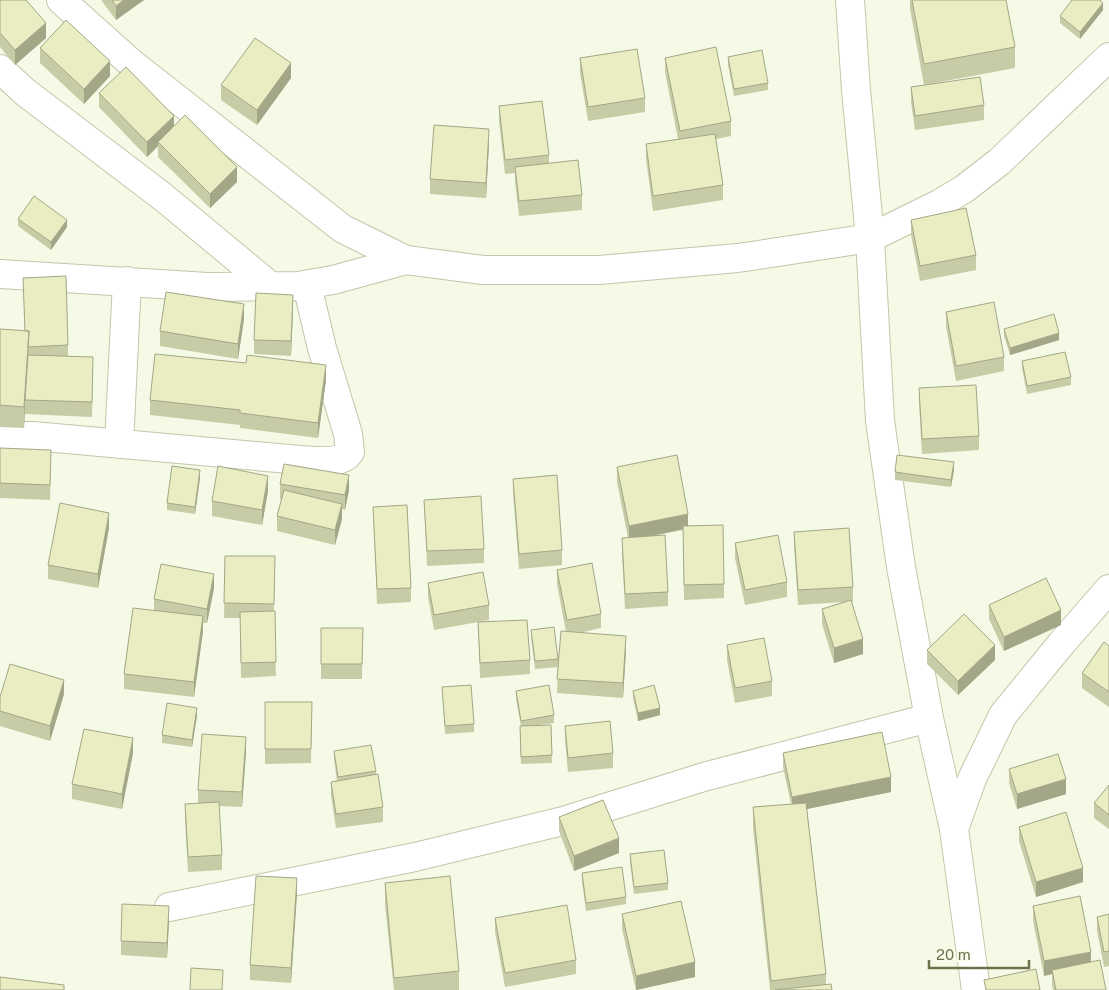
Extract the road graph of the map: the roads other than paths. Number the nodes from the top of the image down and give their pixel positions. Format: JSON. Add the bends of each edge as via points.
{"nodes":[{"id":1,"x":60,"y":0,"type":"edge"},
{"id":2,"x":850,"y":0,"type":"edge"},
{"id":3,"x":1109,"y":57,"type":"edge"},
{"id":4,"x":0,"y":69,"type":"edge"},
{"id":5,"x":870,"y":238,"type":"junction"},
{"id":6,"x":406,"y":260,"type":"junction"},
{"id":7,"x":0,"y":274,"type":"edge"},
{"id":8,"x":127,"y":281,"type":"junction"},
{"id":9,"x":269,"y":285,"type":"junction"},
{"id":10,"x":307,"y":285,"type":"junction"},
{"id":11,"x":0,"y":436,"type":"edge"},
{"id":12,"x":119,"y":444,"type":"junction"},
{"id":13,"x":1109,"y":588,"type":"edge"},
{"id":14,"x":930,"y":718,"type":"junction"},
{"id":15,"x":954,"y":829,"type":"junction"},
{"id":16,"x":169,"y":907,"type":"edge"},
{"id":17,"x":976,"y":990,"type":"edge"}],
"edges":[{"from":1,"to":6,"type":"street","via":[[130,62],[332,222]]},
{"from":2,"to":5,"type":"street"},
{"from":3,"to":5,"type":"street","via":[[999,162],[964,189]]},
{"from":4,"to":9,"type":"street"},
{"from":5,"to":6,"type":"street","via":[[738,258],[599,270],[483,270]]},
{"from":5,"to":14,"type":"street","via":[[880,421],[901,567]]},
{"from":6,"to":10,"type":"street"},
{"from":7,"to":8,"type":"street"},
{"from":8,"to":9,"type":"street","via":[[206,287]]},
{"from":8,"to":12,"type":"street"},
{"from":9,"to":10,"type":"street"},
{"from":10,"to":12,"type":"street","via":[[348,434],[348,456],[338,461],[300,460]]},
{"from":11,"to":12,"type":"street"},
{"from":13,"to":15,"type":"street","via":[[1003,715],[972,779]]},
{"from":14,"to":15,"type":"street"},
{"from":14,"to":16,"type":"street","via":[[707,776],[563,821],[407,859]]},
{"from":15,"to":17,"type":"street"}]}
